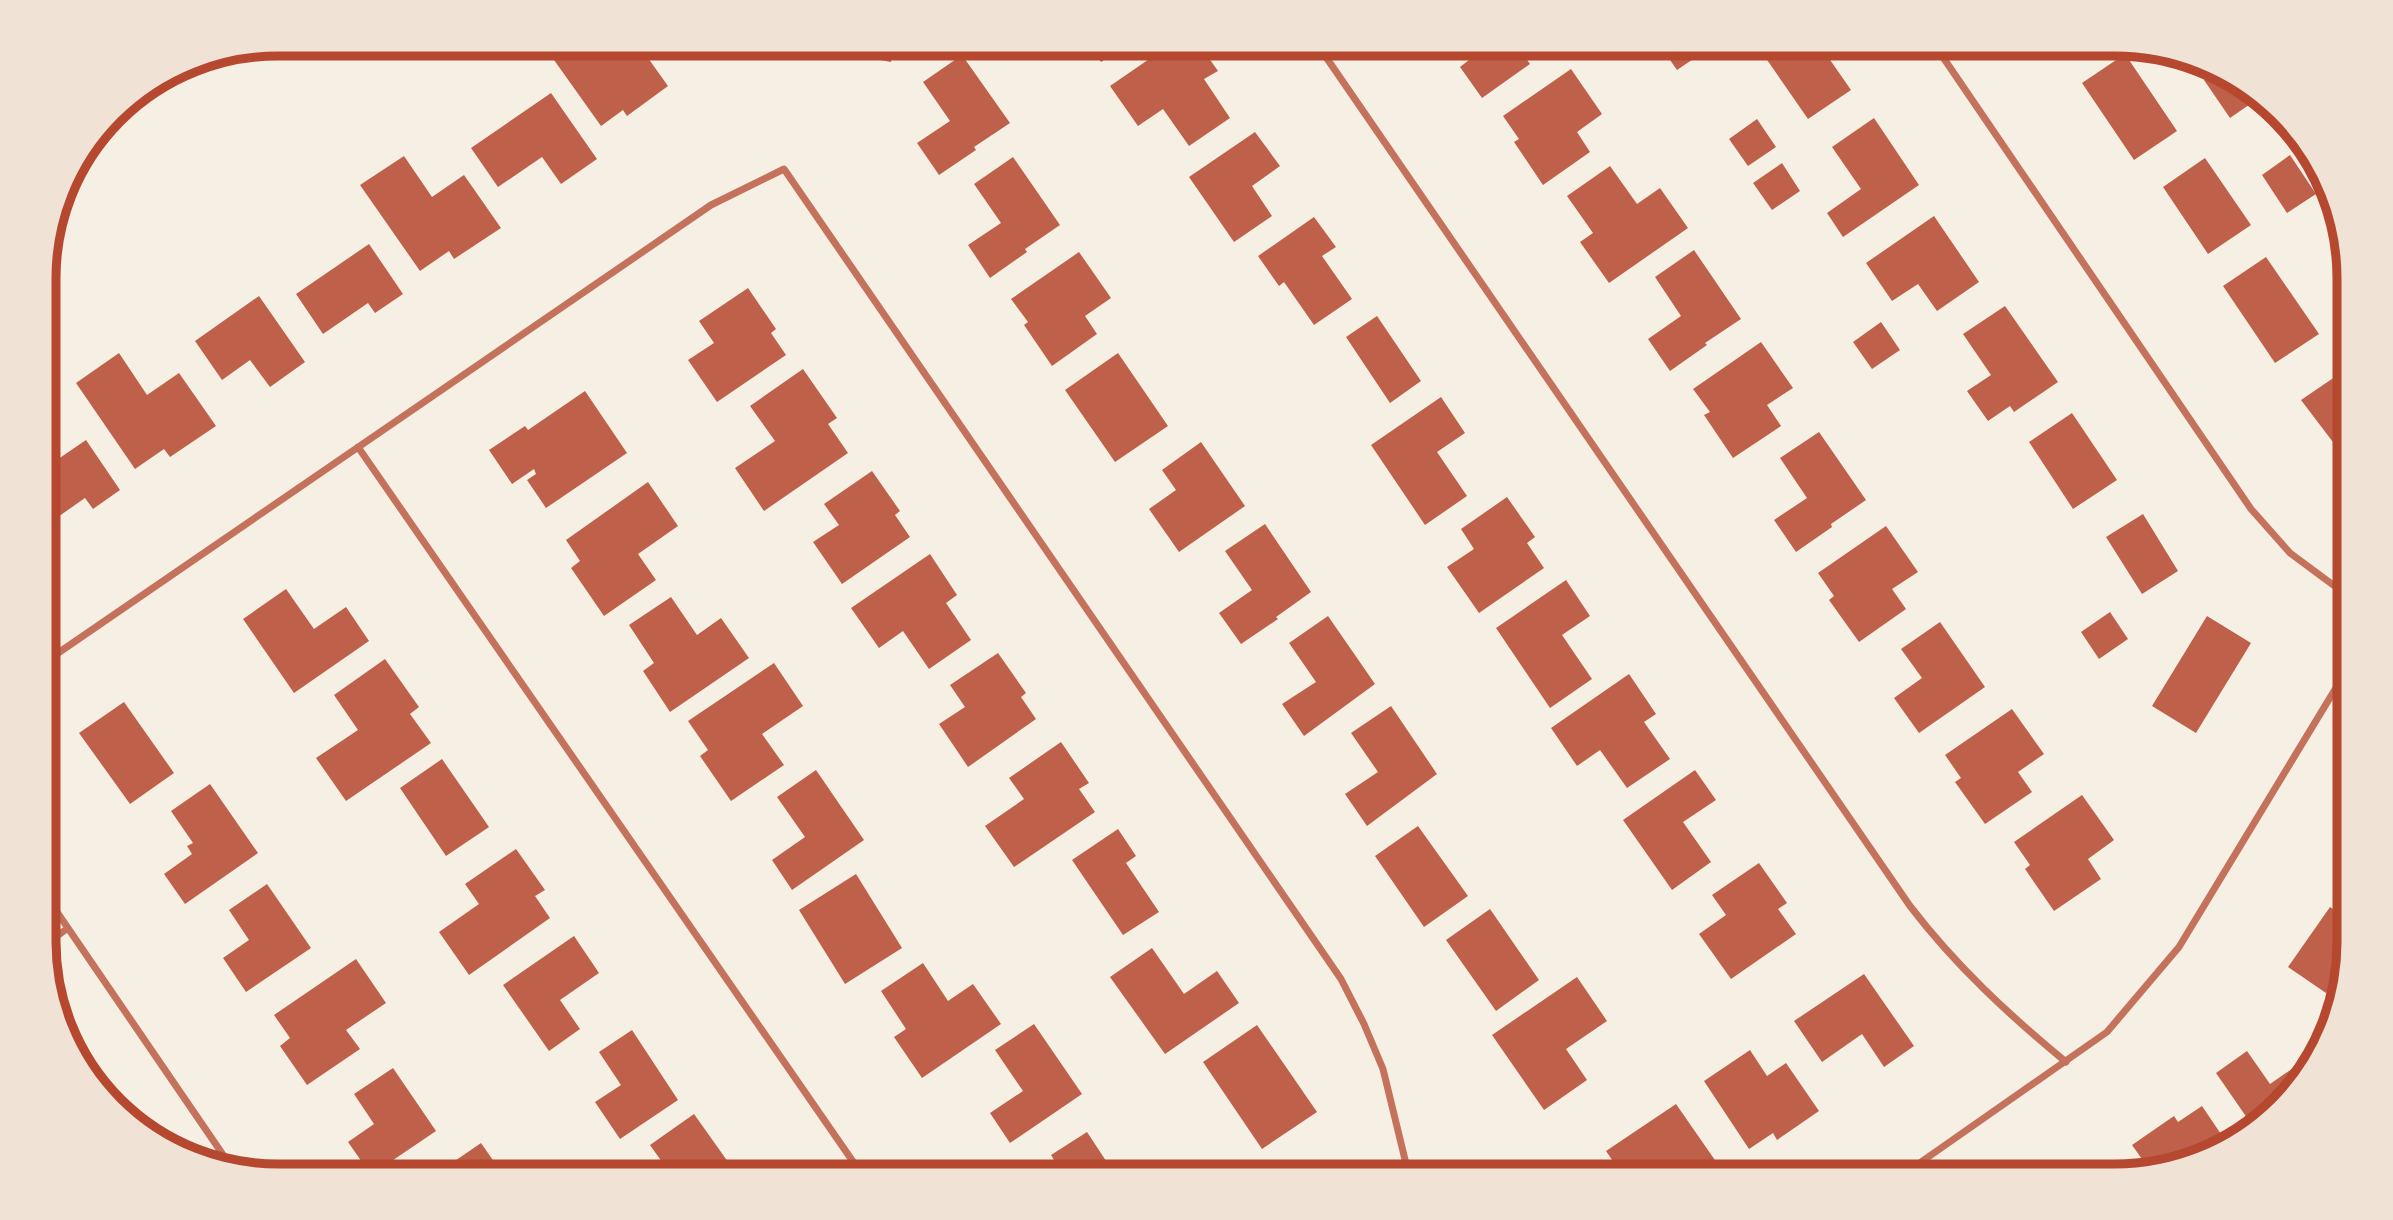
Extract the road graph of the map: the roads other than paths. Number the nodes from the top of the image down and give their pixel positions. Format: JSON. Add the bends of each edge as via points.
{"nodes":[{"id":1,"x":1325,"y":56,"type":"edge"},
{"id":2,"x":1942,"y":56,"type":"edge"},
{"id":3,"x":358,"y":447,"type":"junction"},
{"id":4,"x":2337,"y":588,"type":"edge"},
{"id":5,"x":56,"y":654,"type":"edge"},
{"id":6,"x":2337,"y":686,"type":"edge"},
{"id":7,"x":56,"y":911,"type":"edge"},
{"id":8,"x":68,"y":928,"type":"junction"},
{"id":9,"x":56,"y":937,"type":"edge"},
{"id":10,"x":2066,"y":1062,"type":"junction"},
{"id":11,"x":225,"y":1157,"type":"edge"},
{"id":12,"x":855,"y":1164,"type":"edge"},
{"id":13,"x":1406,"y":1164,"type":"edge"},
{"id":14,"x":1917,"y":1164,"type":"edge"}],
"edges":[{"from":1,"to":10,"type":"street","via":[[1910,906],[1997,1004]]},
{"from":2,"to":4,"type":"street","via":[[2251,509],[2290,553]]},
{"from":3,"to":5,"type":"street"},
{"from":3,"to":12,"type":"street"},
{"from":3,"to":13,"type":"street","via":[[711,205],[784,169],[1341,979],[1382,1069]]},
{"from":6,"to":10,"type":"street","via":[[2179,947],[2107,1032]]},
{"from":7,"to":8,"type":"street"},
{"from":8,"to":9,"type":"street"},
{"from":8,"to":11,"type":"street"},
{"from":10,"to":14,"type":"street"}]}
